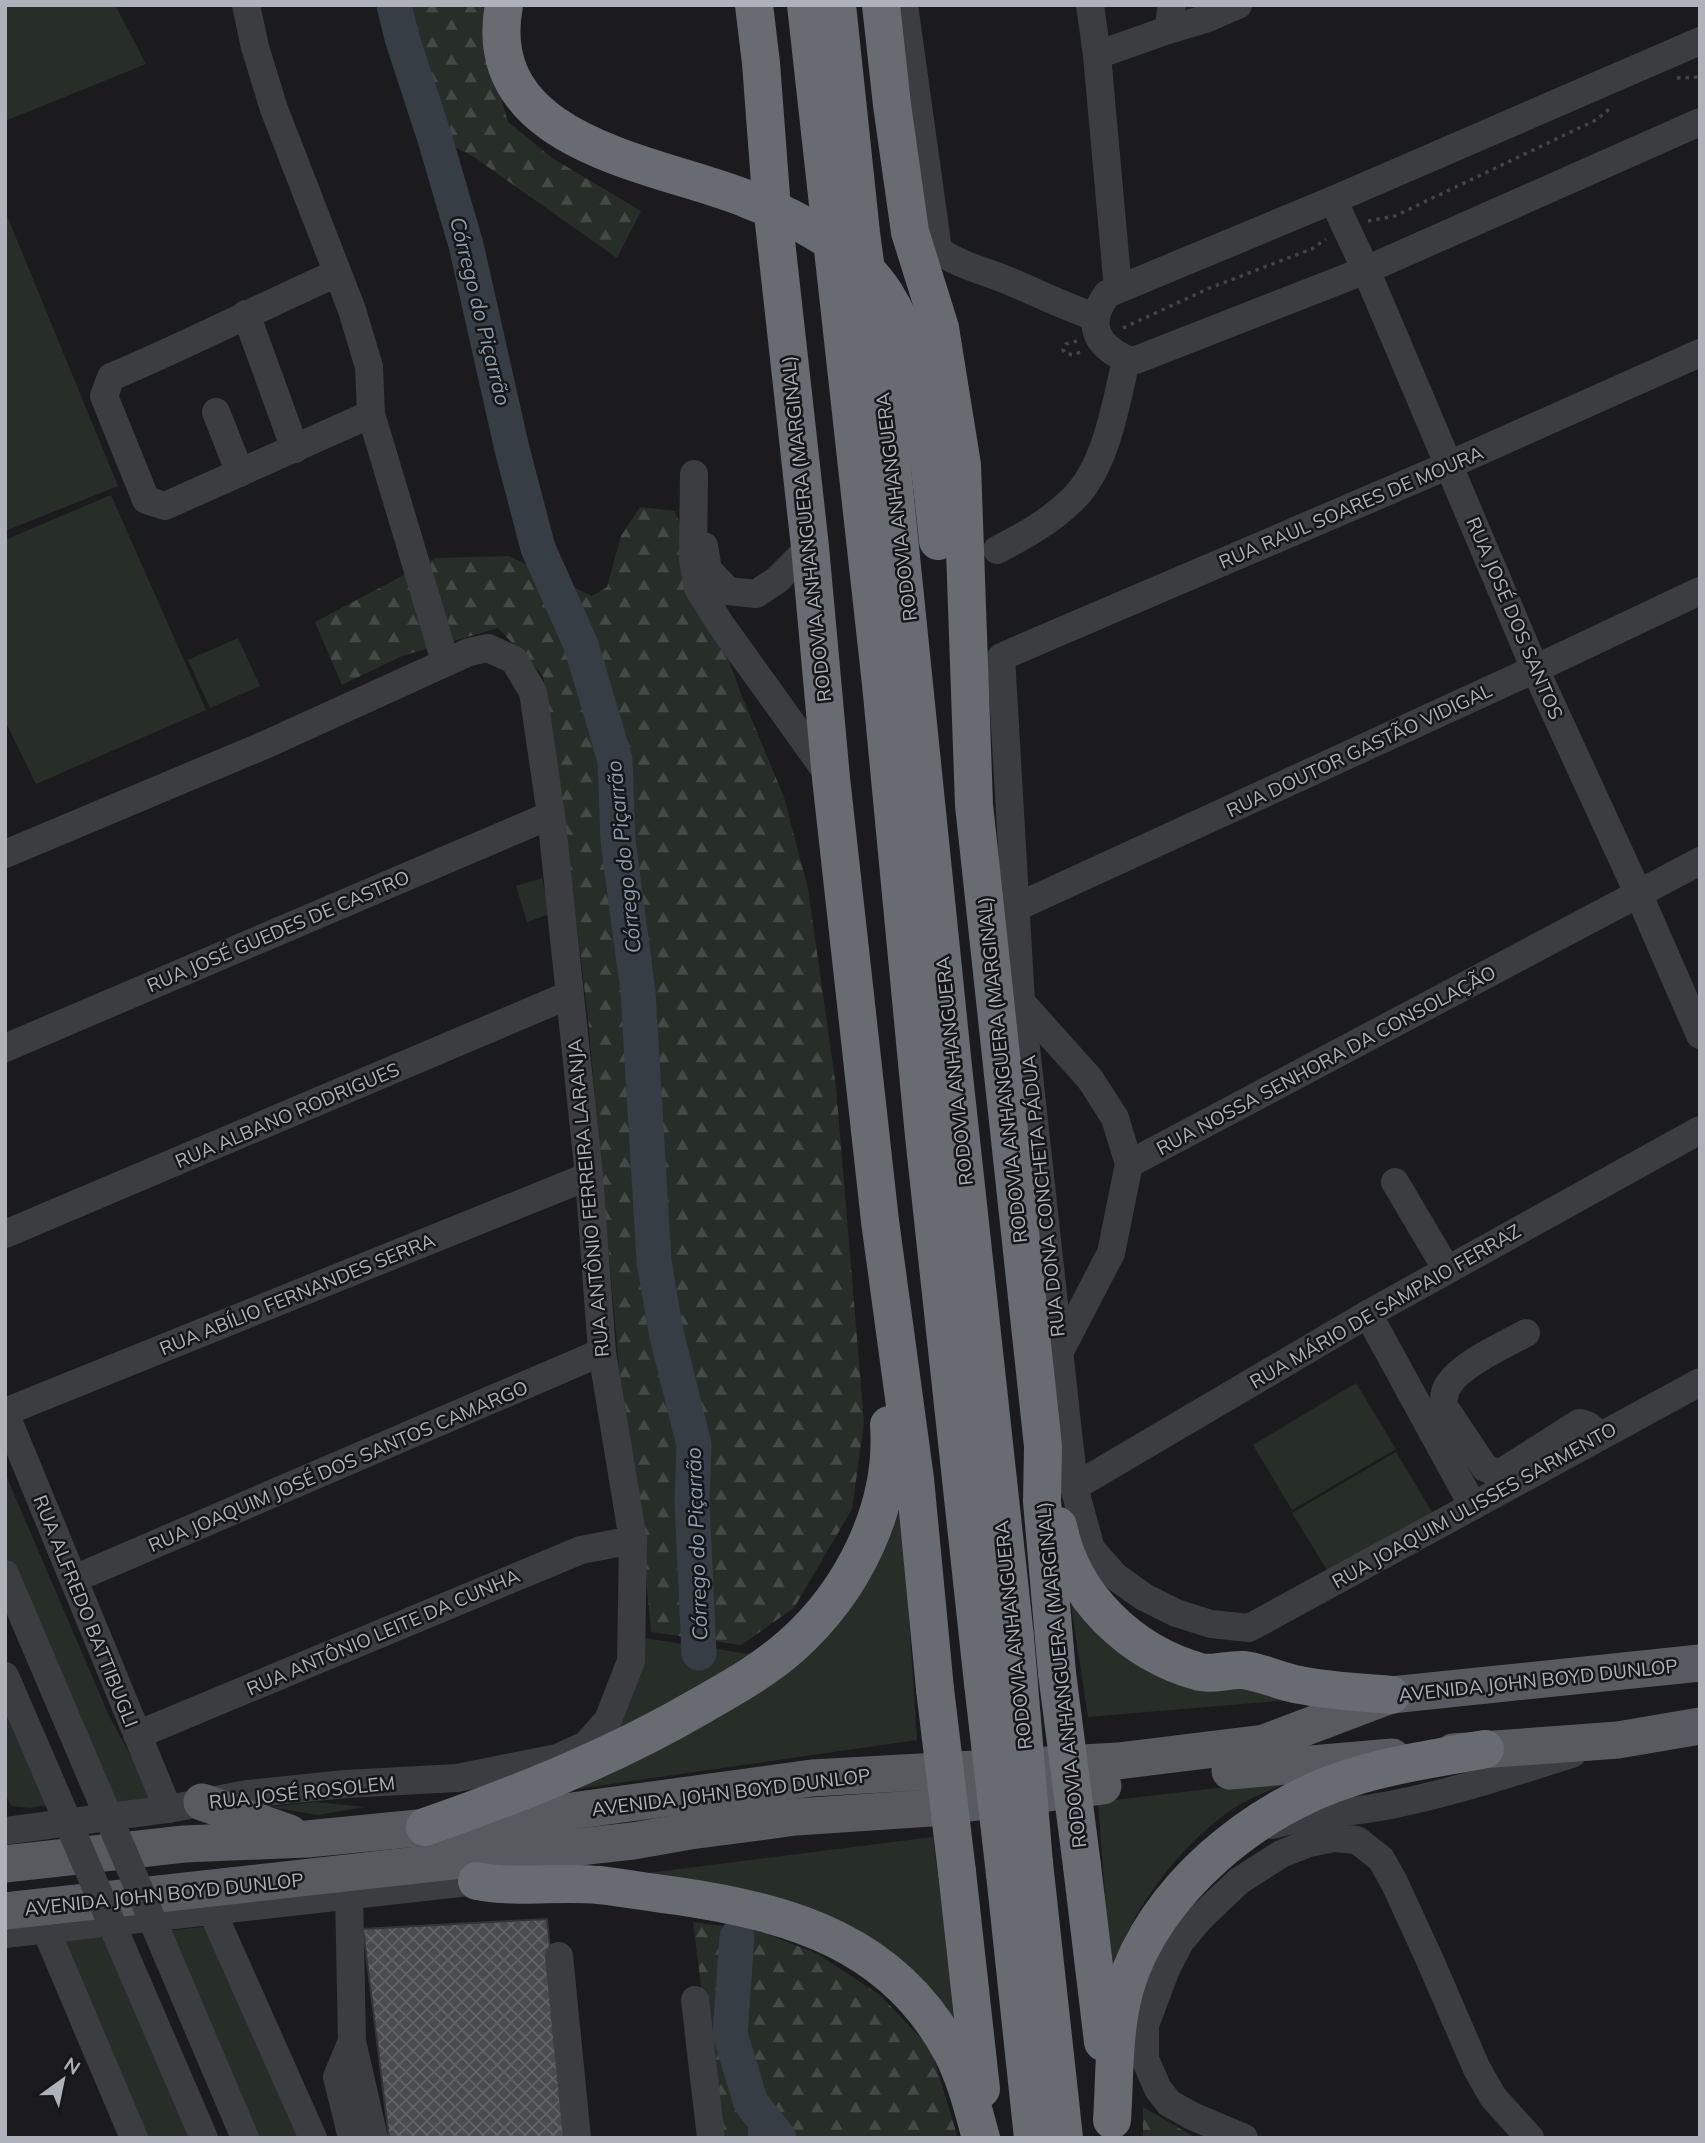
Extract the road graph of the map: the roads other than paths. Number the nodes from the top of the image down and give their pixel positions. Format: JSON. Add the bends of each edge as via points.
{"nodes":[{"id":1,"x":246,"y":5,"type":"edge"},
{"id":2,"x":504,"y":5,"type":"edge"},
{"id":3,"x":728,"y":5,"type":"edge"},
{"id":4,"x":754,"y":5,"type":"edge"},
{"id":5,"x":806,"y":5,"type":"edge"},
{"id":6,"x":837,"y":5,"type":"edge"},
{"id":7,"x":881,"y":5,"type":"edge"},
{"id":8,"x":904,"y":5,"type":"edge"},
{"id":9,"x":1090,"y":5,"type":"edge"},
{"id":10,"x":1238,"y":5,"type":"edge"},
{"id":11,"x":1170,"y":18,"type":"edge"},
{"id":12,"x":1700,"y":41,"type":"edge"},
{"id":13,"x":1097,"y":55,"type":"junction"},
{"id":14,"x":1700,"y":122,"type":"edge"},
{"id":15,"x":771,"y":195,"type":"junction"},
{"id":16,"x":1339,"y":213,"type":"junction"},
{"id":17,"x":1366,"y":270,"type":"junction"},
{"id":18,"x":337,"y":273,"type":"junction"},
{"id":19,"x":1118,"y":289,"type":"junction"},
{"id":20,"x":246,"y":314,"type":"junction"},
{"id":21,"x":1098,"y":328,"type":"junction"},
{"id":22,"x":1700,"y":353,"type":"edge"},
{"id":23,"x":1126,"y":360,"type":"junction"},
{"id":24,"x":216,"y":412,"type":"dead end"},
{"id":25,"x":371,"y":414,"type":"junction"},
{"id":26,"x":295,"y":449,"type":"junction"},
{"id":27,"x":1450,"y":465,"type":"junction"},
{"id":28,"x":240,"y":473,"type":"junction"},
{"id":29,"x":810,"y":547,"type":"junction"},
{"id":30,"x":997,"y":550,"type":"dead end"},
{"id":31,"x":1700,"y":591,"type":"edge"},
{"id":32,"x":457,"y":656,"type":"junction"},
{"id":33,"x":1000,"y":657,"type":"joint"},
{"id":34,"x":1535,"y":669,"type":"junction"},
{"id":35,"x":831,"y":778,"type":"junction"},
{"id":36,"x":974,"y":805,"type":"junction"},
{"id":37,"x":551,"y":815,"type":"junction"},
{"id":38,"x":5,"y":854,"type":"edge"},
{"id":39,"x":1700,"y":861,"type":"edge"},
{"id":40,"x":1639,"y":895,"type":"junction"},
{"id":41,"x":1017,"y":907,"type":"junction"},
{"id":42,"x":569,"y":995,"type":"junction"},
{"id":43,"x":1021,"y":1002,"type":"junction"},
{"id":44,"x":1700,"y":1035,"type":"edge"},
{"id":45,"x":5,"y":1048,"type":"edge"},
{"id":46,"x":1700,"y":1130,"type":"edge"},
{"id":47,"x":1129,"y":1164,"type":"junction"},
{"id":48,"x":589,"y":1176,"type":"junction"},
{"id":49,"x":1395,"y":1182,"type":"dead end"},
{"id":50,"x":880,"y":1221,"type":"junction"},
{"id":51,"x":5,"y":1234,"type":"edge"},
{"id":52,"x":1447,"y":1270,"type":"junction"},
{"id":53,"x":1368,"y":1314,"type":"junction"},
{"id":54,"x":1526,"y":1333,"type":"dead end"},
{"id":55,"x":1060,"y":1350,"type":"junction"},
{"id":56,"x":602,"y":1352,"type":"junction"},
{"id":57,"x":1700,"y":1382,"type":"edge"},
{"id":58,"x":5,"y":1413,"type":"edge"},
{"id":59,"x":1599,"y":1437,"type":"junction"},
{"id":60,"x":1043,"y":1446,"type":"junction"},
{"id":61,"x":1074,"y":1487,"type":"junction"},
{"id":62,"x":1473,"y":1506,"type":"junction"},
{"id":63,"x":633,"y":1540,"type":"junction"},
{"id":64,"x":5,"y":1574,"type":"edge"},
{"id":65,"x":74,"y":1579,"type":"junction"},
{"id":66,"x":1249,"y":1628,"type":"joint"},
{"id":67,"x":1700,"y":1663,"type":"edge"},
{"id":68,"x":5,"y":1676,"type":"edge"},
{"id":69,"x":1391,"y":1695,"type":"junction"},
{"id":70,"x":1700,"y":1726,"type":"edge"},
{"id":71,"x":137,"y":1735,"type":"junction"},
{"id":72,"x":1618,"y":1740,"type":"junction"},
{"id":73,"x":1485,"y":1749,"type":"junction"},
{"id":74,"x":557,"y":1758,"type":"joint"},
{"id":75,"x":185,"y":1806,"type":"junction"},
{"id":76,"x":425,"y":1827,"type":"junction"},
{"id":77,"x":5,"y":1831,"type":"edge"},
{"id":78,"x":1237,"y":1837,"type":"junction"},
{"id":79,"x":307,"y":1839,"type":"junction"},
{"id":80,"x":633,"y":1841,"type":"junction"},
{"id":81,"x":5,"y":1864,"type":"edge"},
{"id":82,"x":1020,"y":1868,"type":"junction"},
{"id":83,"x":477,"y":1881,"type":"junction"},
{"id":84,"x":349,"y":1895,"type":"junction"},
{"id":85,"x":5,"y":1911,"type":"edge"},
{"id":86,"x":212,"y":1911,"type":"junction"},
{"id":87,"x":46,"y":1930,"type":"junction"},
{"id":88,"x":5,"y":1934,"type":"edge"},
{"id":89,"x":559,"y":1956,"type":"dead end"},
{"id":90,"x":695,"y":2000,"type":"dead end"},
{"id":91,"x":352,"y":2041,"type":"junction"},
{"id":92,"x":1113,"y":2129,"type":"edge"},
{"id":93,"x":1048,"y":2133,"type":"edge"},
{"id":94,"x":134,"y":2138,"type":"edge"},
{"id":95,"x":204,"y":2138,"type":"edge"},
{"id":96,"x":245,"y":2138,"type":"edge"},
{"id":97,"x":313,"y":2138,"type":"edge"},
{"id":98,"x":352,"y":2138,"type":"edge"},
{"id":99,"x":374,"y":2138,"type":"edge"},
{"id":100,"x":577,"y":2138,"type":"edge"},
{"id":101,"x":711,"y":2138,"type":"edge"},
{"id":102,"x":981,"y":2138,"type":"edge"},
{"id":103,"x":986,"y":2138,"type":"edge"},
{"id":104,"x":1244,"y":2138,"type":"edge"},
{"id":105,"x":1530,"y":2138,"type":"edge"}],
"edges":[{"from":1,"to":18,"type":"street","via":[[274,109]]},
{"from":2,"to":36,"type":"highway","bridge":true,"via":[[500,28],[506,65],[519,91],[541,115],[578,141],[746,198],[832,240],[885,294],[911,349],[918,379],[932,473],[951,678]]},
{"from":3,"to":15,"type":"highway","via":[[741,38],[753,132]]},
{"from":4,"to":15,"type":"highway","name":"RODOVIA ANHANGUERA (MARGINAL)"},
{"from":5,"to":82,"type":"highway","name":"RODOVIA ANHANGUERA","bridge":true,"via":[[983,1683]]},
{"from":6,"to":82,"type":"highway","name":"RODOVIA ANHANGUERA","bridge":true,"via":[[860,233],[893,478],[1015,1637]]},
{"from":7,"to":36,"type":"highway","name":"RODOVIA ANHANGUERA (MARGINAL)","via":[[910,232],[940,328],[962,465]]},
{"from":8,"to":21,"type":"street","via":[[938,250],[1074,310]]},
{"from":9,"to":13,"type":"street"},
{"from":10,"to":11,"type":"street","via":[[1208,18]]},
{"from":11,"to":13,"type":"street"},
{"from":12,"to":16,"type":"street"},
{"from":13,"to":19,"type":"street"},
{"from":14,"to":17,"type":"street"},
{"from":15,"to":29,"type":"highway","name":"RODOVIA ANHANGUERA (MARGINAL)"},
{"from":16,"to":17,"type":"street","name":"RUA JOSÉ DOS SANTOS"},
{"from":16,"to":19,"type":"street"},
{"from":17,"to":23,"type":"street","via":[[1136,360]]},
{"from":17,"to":27,"type":"street","name":"RUA JOSÉ DOS SANTOS"},
{"from":18,"to":20,"type":"street"},
{"from":18,"to":25,"type":"street","via":[[369,367]]},
{"from":19,"to":21,"type":"street","via":[[1107,294],[1099,306]]},
{"from":20,"to":26,"type":"street"},
{"from":20,"to":28,"type":"street","via":[[111,377],[104,396],[146,500],[165,506]]},
{"from":21,"to":23,"type":"street","via":[[1112,351]]},
{"from":22,"to":27,"type":"street","name":"RUA RAUL SOARES DE MOURA"},
{"from":23,"to":30,"type":"street","via":[[1108,433],[1086,483],[1074,499],[1035,529]]},
{"from":24,"to":28,"type":"street"},
{"from":25,"to":26,"type":"street"},
{"from":25,"to":32,"type":"street"},
{"from":26,"to":28,"type":"street"},
{"from":27,"to":33,"type":"street","name":"RUA RAUL SOARES DE MOURA"},
{"from":27,"to":34,"type":"street","name":"RUA JOSÉ DOS SANTOS"},
{"from":29,"to":35,"type":"highway","name":"RODOVIA ANHANGUERA (MARGINAL)"},
{"from":29,"to":35,"type":"street","via":[[756,594],[728,591],[708,570],[694,474],[693,559],[698,588]]},
{"from":31,"to":34,"type":"street","name":"RUA DOUTOR GASTÃO VIDIGAL"},
{"from":32,"to":37,"type":"street","name":"RUA ANTÔNIO FERREIRA LARANJA","via":[[488,648],[514,660],[533,692]]},
{"from":32,"to":38,"type":"street","via":[[267,744]]},
{"from":33,"to":41,"type":"street","name":"RUA DONA CONCHETA PÁDUA"},
{"from":34,"to":40,"type":"street","name":"RUA JOSÉ DOS SANTOS"},
{"from":34,"to":41,"type":"street","name":"RUA DOUTOR GASTÃO VIDIGAL"},
{"from":35,"to":50,"type":"highway","name":"RODOVIA ANHANGUERA (MARGINAL)"},
{"from":36,"to":60,"type":"highway","name":"RODOVIA ANHANGUERA (MARGINAL)"},
{"from":37,"to":42,"type":"street","name":"RUA ANTÔNIO FERREIRA LARANJA"},
{"from":37,"to":45,"type":"street","name":"RUA JOSÉ GUEDES DE CASTRO"},
{"from":39,"to":40,"type":"street","name":"RUA NOSSA SENHORA DA CONSOLAÇÃO"},
{"from":40,"to":44,"type":"street","name":"RUA JOSÉ DOS SANTOS"},
{"from":40,"to":47,"type":"street","name":"RUA NOSSA SENHORA DA CONSOLAÇÃO"},
{"from":41,"to":43,"type":"street","name":"RUA DONA CONCHETA PÁDUA"},
{"from":42,"to":48,"type":"street","name":"RUA ANTÔNIO FERREIRA LARANJA"},
{"from":42,"to":51,"type":"street","name":"RUA ALBANO RODRIGUES"},
{"from":43,"to":47,"type":"street","via":[[1090,1079],[1115,1118]]},
{"from":43,"to":55,"type":"street","name":"RUA DONA CONCHETA PÁDUA"},
{"from":46,"to":52,"type":"street","name":"RUA MÁRIO DE SAMPAIO FERRAZ"},
{"from":47,"to":55,"type":"street","via":[[1111,1253]]},
{"from":48,"to":56,"type":"street","name":"RUA ANTÔNIO FERREIRA LARANJA"},
{"from":48,"to":58,"type":"street","name":"RUA ABÍLIO FERNANDES SERRA"},
{"from":49,"to":52,"type":"street"},
{"from":50,"to":76,"type":"highway","via":[[877,1262],[890,1434],[887,1475],[872,1531],[830,1604],[769,1664],[682,1717],[576,1770]]},
{"from":50,"to":103,"type":"highway","name":"RODOVIA ANHANGUERA (MARGINAL)","bridge":true,"via":[[915,1479]]},
{"from":52,"to":53,"type":"street","name":"RUA MÁRIO DE SAMPAIO FERRAZ"},
{"from":53,"to":61,"type":"street","name":"RUA MÁRIO DE SAMPAIO FERRAZ"},
{"from":53,"to":62,"type":"street"},
{"from":54,"to":59,"type":"street","via":[[1460,1371],[1444,1394],[1443,1405],[1485,1468],[1499,1474],[1579,1423]]},
{"from":55,"to":61,"type":"street","name":"RUA DONA CONCHETA PÁDUA"},
{"from":56,"to":63,"type":"street","name":"RUA ANTÔNIO FERREIRA LARANJA"},
{"from":56,"to":65,"type":"street","name":"RUA JOAQUIM JOSÉ DOS SANTOS CAMARGO"},
{"from":57,"to":59,"type":"street","name":"RUA JOAQUIM ULISSES SARMENTO"},
{"from":58,"to":65,"type":"street","name":"RUA ALFREDO BATTIBUGLI"},
{"from":59,"to":62,"type":"street","name":"RUA JOAQUIM ULISSES SARMENTO"},
{"from":60,"to":69,"type":"highway","via":[[1071,1568],[1094,1603],[1128,1636],[1167,1659],[1203,1672],[1244,1670],[1300,1685]]},
{"from":60,"to":92,"type":"highway","name":"RODOVIA ANHANGUERA (MARGINAL)","bridge":true,"via":[[1042,1501],[1058,1673]]},
{"from":61,"to":66,"type":"street","name":"RUA DONA CONCHETA PÁDUA","via":[[1091,1549],[1116,1577],[1176,1613],[1211,1624]]},
{"from":62,"to":66,"type":"street","name":"RUA JOAQUIM ULISSES SARMENTO"},
{"from":63,"to":71,"type":"street","name":"RUA ANTÔNIO LEITE DA CUNHA","via":[[582,1550]]},
{"from":63,"to":74,"type":"street","name":"RUA ANTÔNIO FERREIRA LARANJA","via":[[631,1661],[608,1720],[586,1745]]},
{"from":64,"to":96,"type":"street","bridge":true},
{"from":65,"to":71,"type":"street","name":"RUA ALFREDO BATTIBUGLI"},
{"from":67,"to":69,"type":"main road","name":"AVENIDA JOHN BOYD DUNLOP"},
{"from":68,"to":95,"type":"street","bridge":true},
{"from":69,"to":76,"type":"main road","name":"AVENIDA JOHN BOYD DUNLOP","via":[[1264,1743],[1118,1761],[812,1778]]},
{"from":70,"to":72,"type":"main road","name":"AVENIDA JOHN BOYD DUNLOP"},
{"from":71,"to":75,"type":"street","name":"RUA ALFREDO BATTIBUGLI"},
{"from":72,"to":73,"type":"main road","name":"AVENIDA JOHN BOYD DUNLOP"},
{"from":72,"to":78,"type":"street","via":[[1430,1797],[1299,1817]]},
{"from":73,"to":78,"type":"highway","via":[[1348,1779],[1274,1812]]},
{"from":73,"to":80,"type":"main road","name":"AVENIDA JOHN BOYD DUNLOP","via":[[1273,1766],[931,1808],[796,1817]]},
{"from":74,"to":75,"type":"street","name":"RUA JOSÉ ROSOLEM","via":[[457,1778],[247,1794]]},
{"from":75,"to":77,"type":"street","name":"RUA JOSÉ ROSOLEM"},
{"from":75,"to":79,"type":"main road"},
{"from":76,"to":79,"type":"main road","name":"AVENIDA JOHN BOYD DUNLOP"},
{"from":78,"to":92,"type":"highway","via":[[1164,1911],[1136,1958],[1121,2005]]},
{"from":79,"to":81,"type":"main road","name":"AVENIDA JOHN BOYD DUNLOP","via":[[184,1844]]},
{"from":80,"to":83,"type":"main road"},
{"from":80,"to":85,"type":"main road","name":"AVENIDA JOHN BOYD DUNLOP"},
{"from":82,"to":93,"type":"highway","name":"RODOVIA ANHANGUERA"},
{"from":83,"to":84,"type":"street"},
{"from":83,"to":102,"type":"highway","via":[[599,1885],[727,1903],[817,1929],[847,1944],[905,1987],[936,2025],[959,2067]]},
{"from":84,"to":86,"type":"street"},
{"from":84,"to":91,"type":"street"},
{"from":86,"to":87,"type":"street"},
{"from":86,"to":97,"type":"street"},
{"from":87,"to":88,"type":"street"},
{"from":87,"to":94,"type":"street"},
{"from":89,"to":100,"type":"street"},
{"from":90,"to":101,"type":"street"},
{"from":91,"to":98,"type":"street","via":[[337,2077]]},
{"from":91,"to":99,"type":"street"},
{"from":104,"to":105,"type":"street","via":[[1169,2103],[1145,2059],[1145,2025],[1180,1942],[1202,1916],[1239,1881],[1281,1854],[1334,1838],[1357,1840],[1381,1859],[1476,2069],[1493,2097]]}]}
